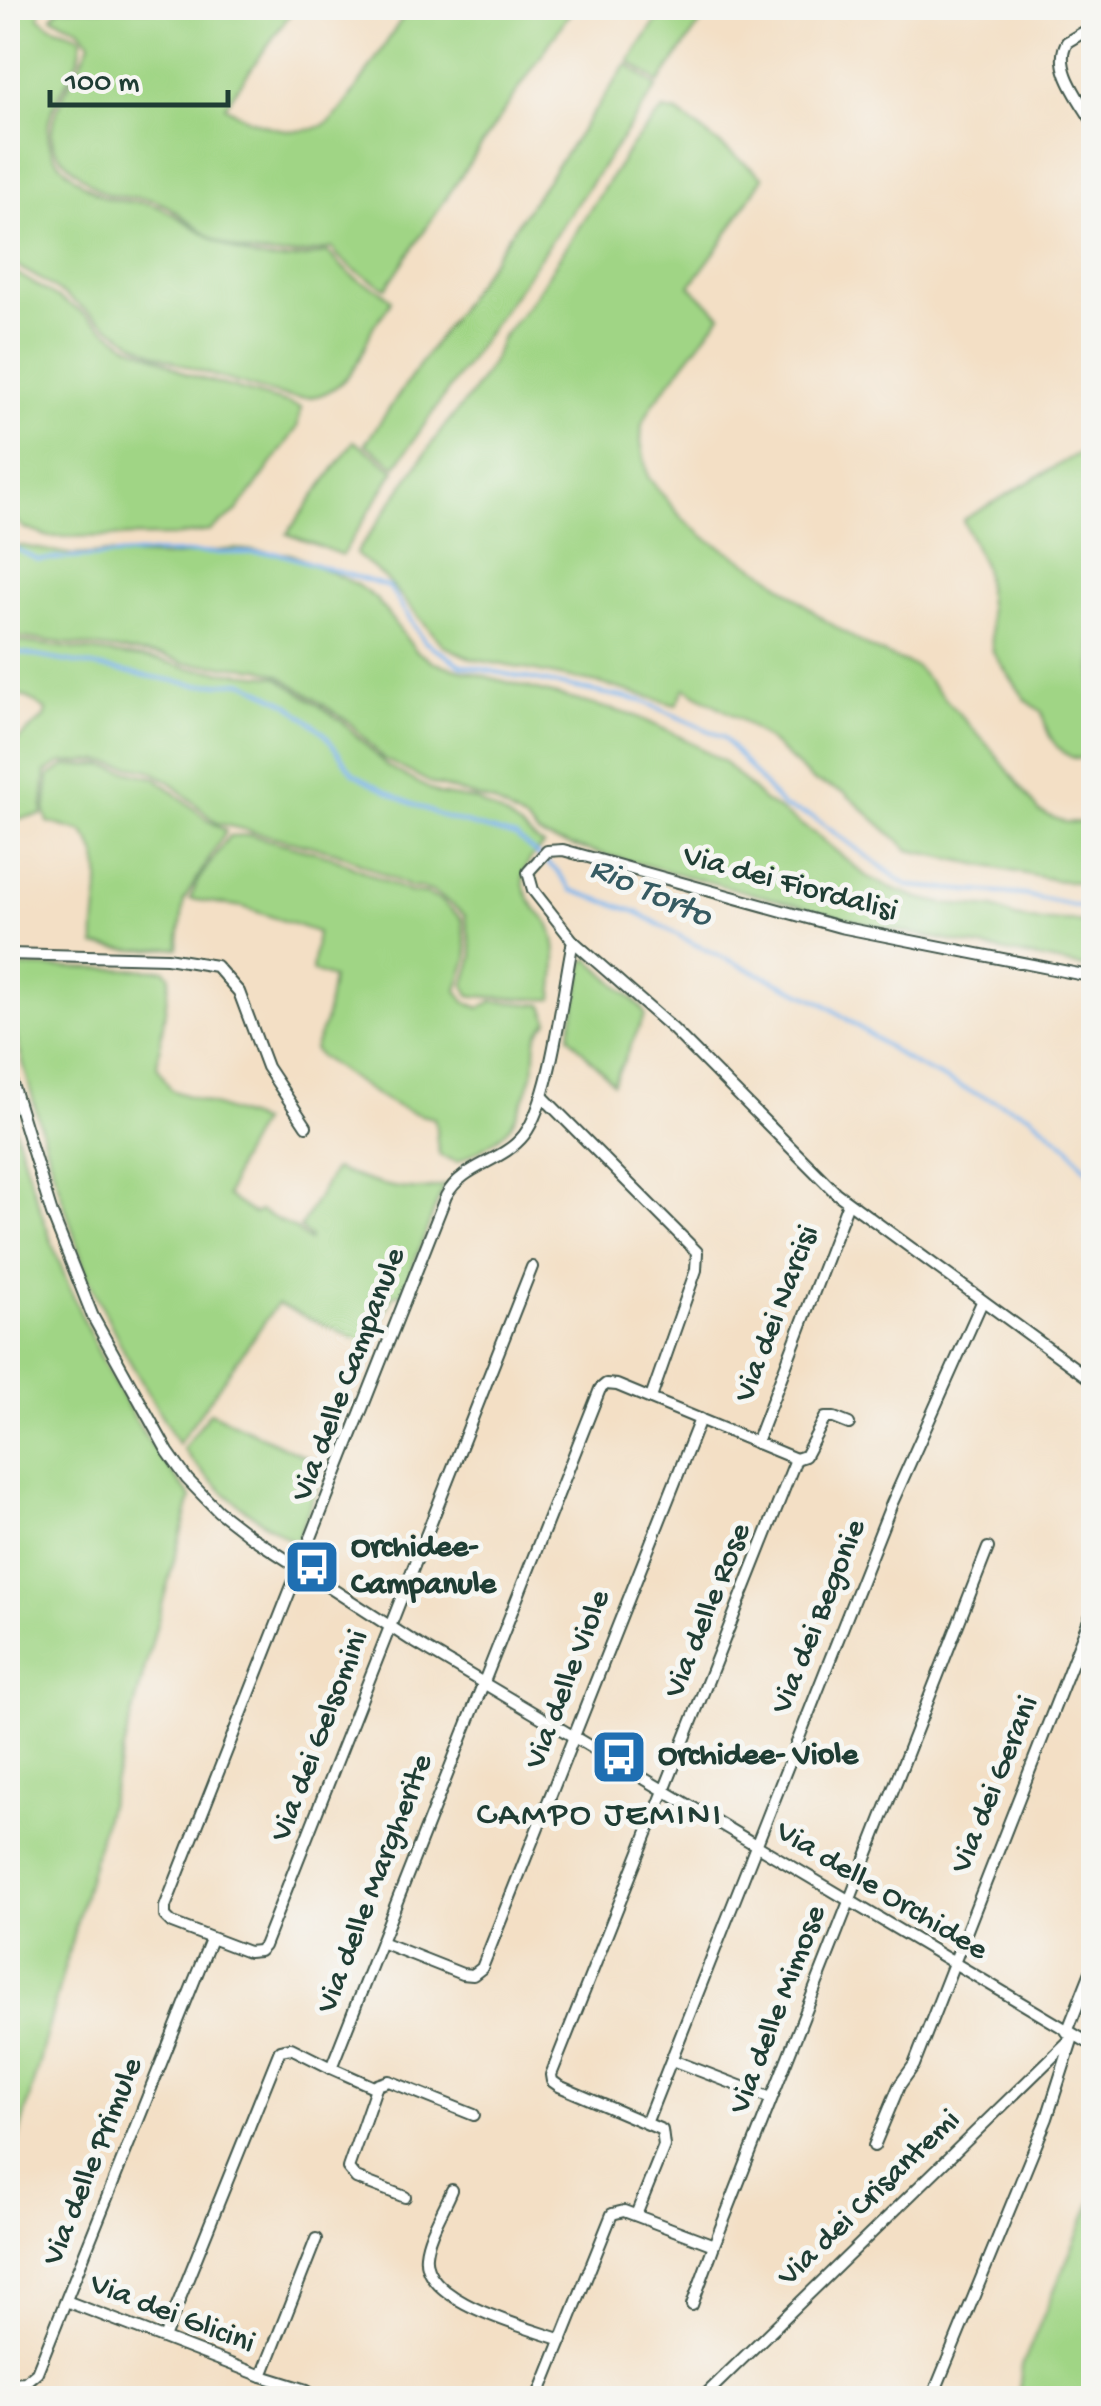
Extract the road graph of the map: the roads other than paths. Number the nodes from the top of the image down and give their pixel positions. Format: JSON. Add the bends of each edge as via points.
{"nodes":[{"id":1,"x":1094,"y":26,"type":"edge"},
{"id":2,"x":1094,"y":124,"type":"edge"},
{"id":3,"x":573,"y":942,"type":"junction"},
{"id":4,"x":8,"y":954,"type":"edge"},
{"id":5,"x":1094,"y":976,"type":"edge"},
{"id":6,"x":8,"y":1071,"type":"edge"},
{"id":7,"x":543,"y":1097,"type":"junction"},
{"id":8,"x":306,"y":1126,"type":"dead end"},
{"id":9,"x":848,"y":1203,"type":"junction"},
{"id":10,"x":532,"y":1267,"type":"dead end"},
{"id":11,"x":982,"y":1302,"type":"junction"},
{"id":12,"x":1094,"y":1382,"type":"edge"},
{"id":13,"x":651,"y":1398,"type":"junction"},
{"id":14,"x":700,"y":1419,"type":"junction"},
{"id":15,"x":849,"y":1424,"type":"dead end"},
{"id":16,"x":756,"y":1443,"type":"junction"},
{"id":17,"x":796,"y":1459,"type":"junction"},
{"id":18,"x":988,"y":1548,"type":"dead end"},
{"id":19,"x":301,"y":1568,"type":"junction"},
{"id":20,"x":1094,"y":1607,"type":"edge"},
{"id":21,"x":391,"y":1627,"type":"junction"},
{"id":22,"x":482,"y":1683,"type":"junction"},
{"id":23,"x":574,"y":1739,"type":"junction"},
{"id":24,"x":664,"y":1792,"type":"junction"},
{"id":25,"x":756,"y":1847,"type":"junction"},
{"id":26,"x":849,"y":1899,"type":"junction"},
{"id":27,"x":212,"y":1938,"type":"junction"},
{"id":28,"x":381,"y":1942,"type":"junction"},
{"id":29,"x":953,"y":1963,"type":"junction"},
{"id":30,"x":1094,"y":1964,"type":"edge"},
{"id":31,"x":1070,"y":2034,"type":"junction"},
{"id":32,"x":1087,"y":2042,"type":"dead end"},
{"id":33,"x":672,"y":2060,"type":"junction"},
{"id":34,"x":331,"y":2068,"type":"junction"},
{"id":35,"x":376,"y":2088,"type":"junction"},
{"id":36,"x":771,"y":2098,"type":"junction"},
{"id":37,"x":474,"y":2115,"type":"dead end"},
{"id":38,"x":647,"y":2121,"type":"junction"},
{"id":39,"x":874,"y":2146,"type":"dead end"},
{"id":40,"x":452,"y":2190,"type":"dead end"},
{"id":41,"x":405,"y":2197,"type":"dead end"},
{"id":42,"x":636,"y":2216,"type":"junction"},
{"id":43,"x":316,"y":2240,"type":"dead end"},
{"id":44,"x":711,"y":2244,"type":"junction"},
{"id":45,"x":66,"y":2300,"type":"junction"},
{"id":46,"x":689,"y":2304,"type":"dead end"},
{"id":47,"x":164,"y":2338,"type":"junction"},
{"id":48,"x":562,"y":2340,"type":"junction"},
{"id":49,"x":262,"y":2376,"type":"junction"},
{"id":50,"x":8,"y":2383,"type":"edge"},
{"id":51,"x":310,"y":2398,"type":"edge"},
{"id":52,"x":538,"y":2398,"type":"edge"},
{"id":53,"x":702,"y":2398,"type":"edge"},
{"id":54,"x":932,"y":2398,"type":"edge"}],
"edges":[{"from":1,"to":2,"type":"street","via":[[1067,42],[1062,53]]},
{"from":3,"to":5,"type":"street","name":"Via dei Fiordalisi","via":[[530,886],[531,867],[548,851],[860,932]]},
{"from":3,"to":7,"type":"street","name":"Via delle Campanule"},
{"from":3,"to":9,"type":"street","name":"Via dei Fiordalisi","via":[[673,1029]]},
{"from":4,"to":8,"type":"street","via":[[167,958],[216,966],[240,992],[266,1068]]},
{"from":6,"to":19,"type":"street","name":"Via delle Orchidee","via":[[76,1278],[142,1409],[207,1501]]},
{"from":7,"to":13,"type":"street","via":[[697,1252]]},
{"from":7,"to":19,"type":"street","name":"Via delle Campanule","via":[[518,1142],[450,1189]]},
{"from":9,"to":11,"type":"street","name":"Via dei Fiordalisi"},
{"from":9,"to":16,"type":"street","name":"Via dei Narcisi"},
{"from":10,"to":21,"type":"street","name":"Via dei Gelsomini"},
{"from":11,"to":12,"type":"street","name":"Via dei Fiordalisi"},
{"from":11,"to":25,"type":"street","name":"Via dei Begonie","via":[[892,1504]]},
{"from":13,"to":14,"type":"street"},
{"from":13,"to":22,"type":"street","name":"Via delle Margherite","via":[[603,1386]]},
{"from":14,"to":16,"type":"street"},
{"from":14,"to":23,"type":"street","name":"Via delle Viole"},
{"from":15,"to":17,"type":"street","name":"Via delle Rose","via":[[825,1418],[805,1456]]},
{"from":16,"to":17,"type":"street"},
{"from":17,"to":24,"type":"street","name":"Via delle Rose"},
{"from":18,"to":26,"type":"street","name":"Via delle Mimose"},
{"from":19,"to":21,"type":"street","name":"Via delle Orchidee"},
{"from":19,"to":27,"type":"street","name":"Via delle Campanule","via":[[164,1909],[172,1922]]},
{"from":20,"to":29,"type":"street","name":"Via dei Gerani"},
{"from":21,"to":22,"type":"street","name":"Via delle Orchidee"},
{"from":21,"to":27,"type":"street","name":"Via dei Gelsomini","via":[[262,1948],[248,1952]]},
{"from":22,"to":23,"type":"street","name":"Via delle Orchidee"},
{"from":22,"to":28,"type":"street","name":"Via delle Margherite"},
{"from":23,"to":24,"type":"street","name":"Via delle Orchidee"},
{"from":23,"to":28,"type":"street","name":"Via delle Viole","via":[[480,1971],[462,1974]]},
{"from":24,"to":25,"type":"street","name":"Via delle Orchidee"},
{"from":24,"to":38,"type":"street","name":"Via delle Rose","via":[[550,2078]]},
{"from":25,"to":26,"type":"street","name":"Via delle Orchidee"},
{"from":25,"to":33,"type":"street","name":"Via dei Begonie"},
{"from":26,"to":29,"type":"street","name":"Via delle Orchidee"},
{"from":26,"to":36,"type":"street","name":"Via delle Mimose"},
{"from":27,"to":45,"type":"street","name":"Via delle Primule"},
{"from":28,"to":34,"type":"street","name":"Via delle Margherite"},
{"from":29,"to":31,"type":"street","name":"Via delle Orchidee"},
{"from":29,"to":39,"type":"street","name":"Via dei Gerani"},
{"from":30,"to":31,"type":"street"},
{"from":31,"to":32,"type":"street","name":"Via delle Orchidee"},
{"from":31,"to":53,"type":"street","name":"Via dei Crisantemi"},
{"from":31,"to":54,"type":"street","via":[[1047,2118]]},
{"from":33,"to":36,"type":"street"},
{"from":33,"to":38,"type":"street","name":"Via dei Begonie"},
{"from":34,"to":35,"type":"street"},
{"from":34,"to":47,"type":"street","name":"Via delle Margherite","via":[[292,2048],[280,2050]]},
{"from":35,"to":37,"type":"street","via":[[389,2082]]},
{"from":35,"to":41,"type":"street","via":[[348,2168],[356,2178]]},
{"from":36,"to":44,"type":"street","name":"Via delle Mimose"},
{"from":38,"to":42,"type":"street","via":[[661,2128],[665,2142]]},
{"from":40,"to":48,"type":"street","via":[[427,2249],[433,2279],[458,2301]]},
{"from":42,"to":44,"type":"street"},
{"from":42,"to":48,"type":"street","via":[[619,2211],[610,2217]]},
{"from":43,"to":49,"type":"street"},
{"from":44,"to":46,"type":"street","name":"Via delle Mimose"},
{"from":45,"to":47,"type":"street","name":"Via dei Glicini"},
{"from":45,"to":50,"type":"street","name":"Via delle Primule","via":[[36,2375]]},
{"from":47,"to":49,"type":"street","name":"Via dei Glicini"},
{"from":48,"to":52,"type":"street"},
{"from":49,"to":51,"type":"street","name":"Via dei Glicini","via":[[307,2390]]}]}
